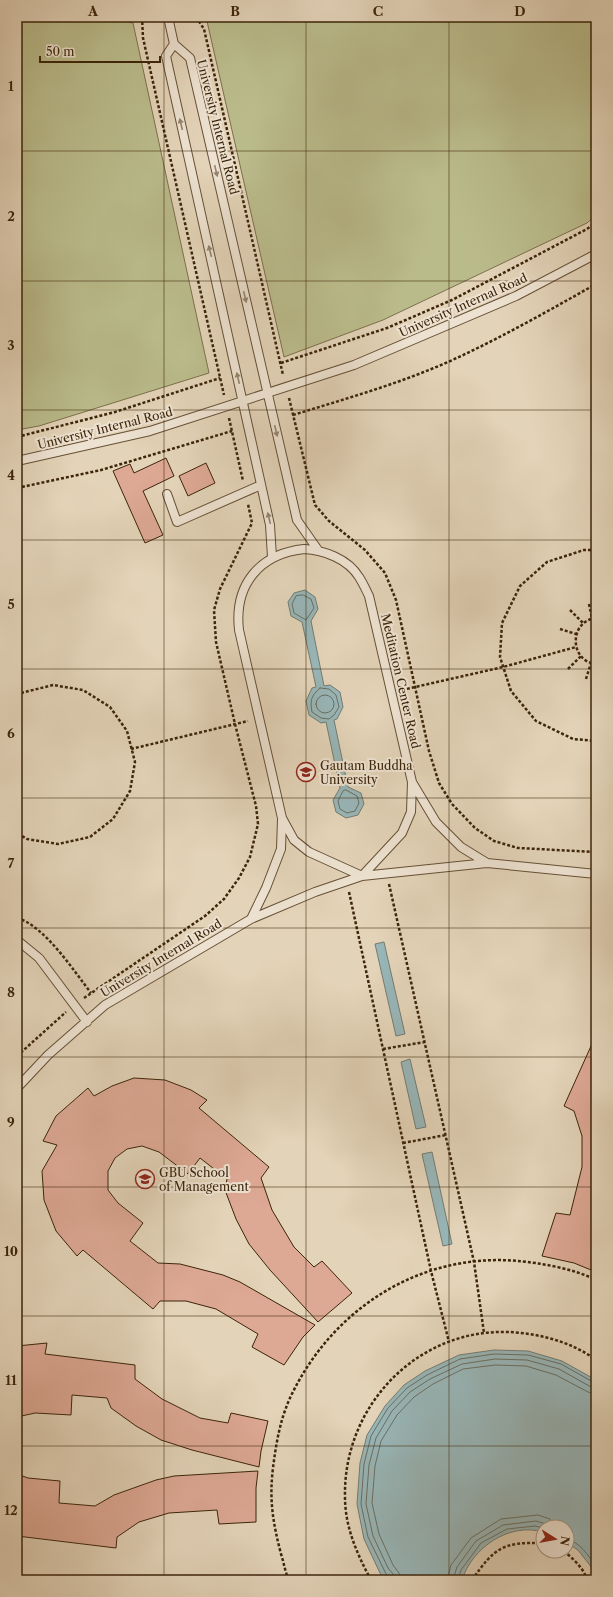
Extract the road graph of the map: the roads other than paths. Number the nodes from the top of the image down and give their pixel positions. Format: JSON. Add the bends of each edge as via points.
{"nodes":[{"id":1,"x":168,"y":17,"type":"edge"},
{"id":2,"x":174,"y":44,"type":"junction"},
{"id":3,"x":596,"y":254,"type":"edge"},
{"id":4,"x":268,"y":393,"type":"junction"},
{"id":5,"x":243,"y":401,"type":"junction"},
{"id":6,"x":17,"y":461,"type":"edge"},
{"id":7,"x":261,"y":485,"type":"junction"},
{"id":8,"x":167,"y":494,"type":"dead end"},
{"id":9,"x":291,"y":550,"type":"joint"},
{"id":10,"x":318,"y":550,"type":"junction"},
{"id":11,"x":272,"y":557,"type":"junction"},
{"id":12,"x":412,"y":782,"type":"junction"},
{"id":13,"x":282,"y":818,"type":"junction"},
{"id":14,"x":487,"y":863,"type":"junction"},
{"id":15,"x":596,"y":874,"type":"edge"},
{"id":16,"x":362,"y":876,"type":"junction"},
{"id":17,"x":251,"y":919,"type":"junction"},
{"id":18,"x":17,"y":940,"type":"edge"},
{"id":19,"x":87,"y":1022,"type":"junction"},
{"id":20,"x":17,"y":1088,"type":"edge"}],
"edges":[{"from":1,"to":2,"type":"lane"},
{"from":2,"to":4,"type":"lane","name":"University Internal Road","one_way":true,"via":[[190,58]]},
{"from":5,"to":2,"type":"lane","one_way":true,"via":[[166,56]]},
{"from":3,"to":4,"type":"lane","name":"University Internal Road","via":[[516,296],[354,365]]},
{"from":4,"to":5,"type":"lane","name":"University Internal Road"},
{"from":4,"to":10,"type":"lane","name":"University Internal Road","one_way":true,"via":[[297,520]]},
{"from":5,"to":6,"type":"lane","name":"University Internal Road","via":[[150,431]]},
{"from":5,"to":7,"type":"lane"},
{"from":7,"to":8,"type":"lane","via":[[177,522]]},
{"from":11,"to":7,"type":"lane","one_way":true,"via":[[270,525]]},
{"from":9,"to":10,"type":"lane","name":"Meditation Center Road"},
{"from":9,"to":11,"type":"lane","name":"University Internal Road"},
{"from":10,"to":12,"type":"lane","name":"Meditation Center Road","via":[[342,560],[358,575],[369,596]]},
{"from":11,"to":13,"type":"lane","name":"University Internal Road","via":[[248,579],[241,593],[237,617]]},
{"from":12,"to":14,"type":"lane","name":"University Internal Road","via":[[436,822],[461,847]]},
{"from":12,"to":16,"type":"lane","name":"Meditation Center Road","via":[[411,812],[402,833]]},
{"from":13,"to":16,"type":"lane","name":"University Internal Road","via":[[294,840],[309,852]]},
{"from":13,"to":17,"type":"lane","name":"University Internal Road","via":[[281,850]]},
{"from":14,"to":15,"type":"lane","name":"University Internal Road"},
{"from":14,"to":16,"type":"lane","name":"University Internal Road"},
{"from":16,"to":17,"type":"lane","name":"University Internal Road","via":[[315,892]]},
{"from":17,"to":19,"type":"lane","name":"University Internal Road","via":[[105,1004]]},
{"from":18,"to":19,"type":"lane","via":[[39,958]]},
{"from":19,"to":20,"type":"lane","name":"University Internal Road","via":[[48,1055]]}]}
